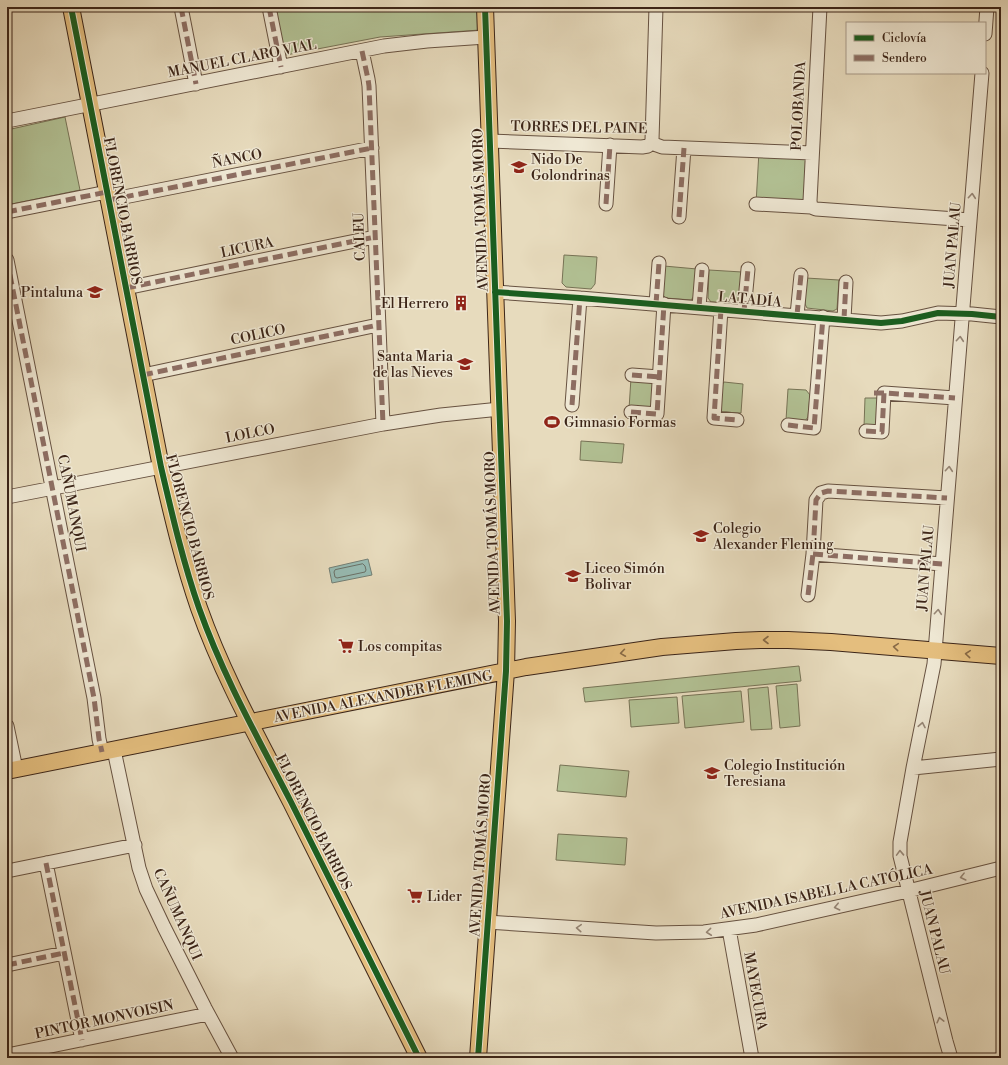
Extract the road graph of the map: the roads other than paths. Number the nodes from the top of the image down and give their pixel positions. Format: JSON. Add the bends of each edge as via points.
{"nodes":[{"id":1,"x":72,"y":7,"type":"edge"},
{"id":2,"x":181,"y":7,"type":"edge"},
{"id":3,"x":269,"y":7,"type":"edge"},
{"id":4,"x":485,"y":7,"type":"edge"},
{"id":5,"x":656,"y":7,"type":"edge"},
{"id":6,"x":820,"y":7,"type":"edge"},
{"id":7,"x":987,"y":7,"type":"edge"},
{"id":8,"x":986,"y":22,"type":"edge"},
{"id":9,"x":486,"y":36,"type":"junction"},
{"id":10,"x":362,"y":51,"type":"junction"},
{"id":11,"x":281,"y":67,"type":"junction"},
{"id":12,"x":982,"y":74,"type":"edge"},
{"id":13,"x":196,"y":84,"type":"junction"},
{"id":14,"x":90,"y":104,"type":"junction"},
{"id":15,"x":7,"y":121,"type":"edge"},
{"id":16,"x":490,"y":141,"type":"junction"},
{"id":17,"x":651,"y":143,"type":"junction"},
{"id":18,"x":610,"y":145,"type":"junction"},
{"id":19,"x":372,"y":148,"type":"junction"},
{"id":20,"x":684,"y":148,"type":"junction"},
{"id":21,"x":812,"y":153,"type":"junction"},
{"id":22,"x":108,"y":196,"type":"junction"},
{"id":23,"x":606,"y":204,"type":"dead end"},
{"id":24,"x":756,"y":204,"type":"dead end"},
{"id":25,"x":811,"y":207,"type":"junction"},
{"id":26,"x":7,"y":212,"type":"edge"},
{"id":27,"x":679,"y":217,"type":"dead end"},
{"id":28,"x":970,"y":220,"type":"junction"},
{"id":29,"x":375,"y":237,"type":"junction"},
{"id":30,"x":7,"y":260,"type":"edge"},
{"id":31,"x":659,"y":263,"type":"dead end"},
{"id":32,"x":748,"y":269,"type":"dead end"},
{"id":33,"x":702,"y":270,"type":"dead end"},
{"id":34,"x":801,"y":274,"type":"dead end"},
{"id":35,"x":846,"y":282,"type":"dead end"},
{"id":36,"x":126,"y":288,"type":"junction"},
{"id":37,"x":495,"y":292,"type":"junction"},
{"id":38,"x":580,"y":298,"type":"junction"},
{"id":39,"x":660,"y":304,"type":"junction"},
{"id":40,"x":699,"y":307,"type":"junction"},
{"id":41,"x":721,"y":309,"type":"junction"},
{"id":42,"x":744,"y":311,"type":"junction"},
{"id":43,"x":962,"y":314,"type":"junction"},
{"id":44,"x":797,"y":315,"type":"junction"},
{"id":45,"x":823,"y":317,"type":"junction"},
{"id":46,"x":1001,"y":317,"type":"edge"},
{"id":47,"x":844,"y":319,"type":"junction"},
{"id":48,"x":378,"y":326,"type":"junction"},
{"id":49,"x":143,"y":375,"type":"junction"},
{"id":50,"x":632,"y":375,"type":"dead end"},
{"id":51,"x":659,"y":377,"type":"junction"},
{"id":52,"x":955,"y":398,"type":"junction"},
{"id":53,"x":572,"y":405,"type":"dead end"},
{"id":54,"x":500,"y":409,"type":"junction"},
{"id":55,"x":632,"y":412,"type":"dead end"},
{"id":56,"x":737,"y":420,"type":"dead end"},
{"id":57,"x":383,"y":424,"type":"junction"},
{"id":58,"x":788,"y":425,"type":"dead end"},
{"id":59,"x":866,"y":431,"type":"dead end"},
{"id":60,"x":161,"y":467,"type":"junction"},
{"id":61,"x":52,"y":488,"type":"junction"},
{"id":62,"x":7,"y":497,"type":"edge"},
{"id":63,"x":947,"y":498,"type":"junction"},
{"id":64,"x":813,"y":554,"type":"junction"},
{"id":65,"x":942,"y":564,"type":"junction"},
{"id":66,"x":808,"y":595,"type":"dead end"},
{"id":67,"x":935,"y":651,"type":"junction"},
{"id":68,"x":1001,"y":656,"type":"edge"},
{"id":69,"x":506,"y":671,"type":"junction"},
{"id":70,"x":249,"y":722,"type":"junction"},
{"id":71,"x":7,"y":726,"type":"edge"},
{"id":72,"x":108,"y":751,"type":"junction"},
{"id":73,"x":1001,"y":759,"type":"edge"},
{"id":74,"x":913,"y":768,"type":"junction"},
{"id":75,"x":11,"y":770,"type":"edge"},
{"id":76,"x":135,"y":845,"type":"junction"},
{"id":77,"x":46,"y":863,"type":"junction"},
{"id":78,"x":1001,"y":868,"type":"edge"},
{"id":79,"x":7,"y":871,"type":"edge"},
{"id":80,"x":908,"y":891,"type":"junction"},
{"id":81,"x":488,"y":922,"type":"junction"},
{"id":82,"x":729,"y":929,"type":"junction"},
{"id":83,"x":64,"y":953,"type":"junction"},
{"id":84,"x":7,"y":965,"type":"edge"},
{"id":85,"x":208,"y":1014,"type":"junction"},
{"id":86,"x":82,"y":1040,"type":"junction"},
{"id":87,"x":7,"y":1055,"type":"edge"},
{"id":88,"x":232,"y":1058,"type":"edge"},
{"id":89,"x":418,"y":1058,"type":"edge"},
{"id":90,"x":478,"y":1058,"type":"edge"},
{"id":91,"x":752,"y":1058,"type":"edge"},
{"id":92,"x":951,"y":1058,"type":"edge"}],
"edges":[{"from":1,"to":14,"type":"main road","name":"FLORENCIO BARRIOS"},
{"from":2,"to":13,"type":"street"},
{"from":3,"to":11,"type":"street"},
{"from":4,"to":9,"type":"main road","name":"AVENIDA TOMÁS MORO"},
{"from":5,"to":17,"type":"street"},
{"from":6,"to":21,"type":"street","name":"POLOBANDA"},
{"from":7,"to":8,"type":"street"},
{"from":9,"to":10,"type":"street","name":"MANUEL CLARO VIAL","via":[[404,43]]},
{"from":9,"to":16,"type":"main road","name":"AVENIDA TOMÁS MORO"},
{"from":10,"to":11,"type":"street","name":"MANUEL CLARO VIAL"},
{"from":10,"to":19,"type":"street","name":"CALEU","via":[[368,79]]},
{"from":11,"to":13,"type":"street","name":"MANUEL CLARO VIAL"},
{"from":28,"to":12,"type":"street","name":"JUAN PALAU","one_way":true},
{"from":13,"to":14,"type":"street","name":"MANUEL CLARO VIAL"},
{"from":14,"to":15,"type":"street","name":"MANUEL CLARO VIAL"},
{"from":14,"to":22,"type":"main road","name":"FLORENCIO BARRIOS"},
{"from":16,"to":18,"type":"street","name":"TORRES DEL PAINE"},
{"from":16,"to":37,"type":"main road","name":"AVENIDA TOMÁS MORO"},
{"from":17,"to":18,"type":"street","name":"TORRES DEL PAINE","via":[[642,147]]},
{"from":17,"to":20,"type":"street","name":"TORRES DEL PAINE","via":[[662,147]]},
{"from":18,"to":23,"type":"street"},
{"from":19,"to":22,"type":"street","name":"ÑANCO"},
{"from":19,"to":29,"type":"street","name":"CALEU"},
{"from":20,"to":21,"type":"street","name":"TORRES DEL PAINE"},
{"from":20,"to":27,"type":"street"},
{"from":21,"to":25,"type":"street","name":"POLOBANDA"},
{"from":22,"to":26,"type":"street","name":"ÑANCO"},
{"from":22,"to":36,"type":"main road","name":"FLORENCIO BARRIOS"},
{"from":24,"to":25,"type":"street"},
{"from":25,"to":28,"type":"street"},
{"from":28,"to":43,"type":"street","name":"JUAN PALAU"},
{"from":29,"to":36,"type":"street","name":"LICURA"},
{"from":29,"to":48,"type":"street","name":"CALEU"},
{"from":30,"to":61,"type":"street","name":"CAÑUMANQUI"},
{"from":31,"to":39,"type":"street"},
{"from":32,"to":42,"type":"street"},
{"from":33,"to":40,"type":"street"},
{"from":34,"to":44,"type":"street"},
{"from":35,"to":47,"type":"street"},
{"from":36,"to":49,"type":"main road","name":"FLORENCIO BARRIOS"},
{"from":37,"to":38,"type":"street","name":"LATADÍA"},
{"from":37,"to":54,"type":"main road","name":"AVENIDA TOMÁS MORO"},
{"from":38,"to":39,"type":"street","name":"LATADÍA"},
{"from":38,"to":53,"type":"street"},
{"from":39,"to":40,"type":"street","name":"LATADÍA"},
{"from":39,"to":51,"type":"street"},
{"from":40,"to":41,"type":"street","name":"LATADÍA"},
{"from":41,"to":42,"type":"street","name":"LATADÍA"},
{"from":41,"to":56,"type":"street","via":[[714,418]]},
{"from":42,"to":44,"type":"street","name":"LATADÍA"},
{"from":43,"to":46,"type":"street","name":"LATADÍA"},
{"from":43,"to":47,"type":"street","name":"LATADÍA","via":[[938,313],[887,322]]},
{"from":52,"to":43,"type":"street","name":"JUAN PALAU","one_way":true},
{"from":44,"to":45,"type":"street","name":"LATADÍA"},
{"from":45,"to":47,"type":"street","name":"LATADÍA"},
{"from":45,"to":58,"type":"street","via":[[814,428]]},
{"from":48,"to":49,"type":"street","name":"COLICO"},
{"from":48,"to":57,"type":"street","name":"CALEU"},
{"from":49,"to":60,"type":"main road","name":"FLORENCIO BARRIOS"},
{"from":50,"to":51,"type":"street"},
{"from":51,"to":55,"type":"street","via":[[658,414]]},
{"from":52,"to":59,"type":"street","via":[[879,393],[882,432]]},
{"from":63,"to":52,"type":"street","name":"JUAN PALAU","one_way":true},
{"from":54,"to":57,"type":"street","name":"LOLCO"},
{"from":54,"to":69,"type":"main road","name":"AVENIDA TOMÁS MORO","via":[[507,621]]},
{"from":57,"to":60,"type":"street","name":"LOLCO"},
{"from":60,"to":61,"type":"street","name":"LOLCO"},
{"from":60,"to":70,"type":"main road","name":"FLORENCIO BARRIOS","via":[[189,578],[211,639]]},
{"from":61,"to":62,"type":"street","name":"LOLCO"},
{"from":61,"to":72,"type":"street","name":"CAÑUMANQUI","via":[[94,698],[99,739]]},
{"from":63,"to":64,"type":"street","via":[[828,491],[821,493],[816,500]]},
{"from":63,"to":65,"type":"street","name":"JUAN PALAU"},
{"from":64,"to":65,"type":"street"},
{"from":64,"to":66,"type":"street"},
{"from":67,"to":65,"type":"street","name":"JUAN PALAU","one_way":true},
{"from":68,"to":67,"type":"main road","name":"AVENIDA ALEXANDER FLEMING","one_way":true},
{"from":67,"to":69,"type":"main road","name":"AVENIDA ALEXANDER FLEMING","one_way":true,"via":[[831,642],[760,640],[662,647]]},
{"from":74,"to":67,"type":"street","name":"JUAN PALAU","one_way":true},
{"from":69,"to":70,"type":"main road","name":"AVENIDA ALEXANDER FLEMING"},
{"from":69,"to":81,"type":"main road","name":"AVENIDA TOMÁS MORO"},
{"from":70,"to":72,"type":"main road","name":"AVENIDA ALEXANDER FLEMING"},
{"from":70,"to":89,"type":"main road","name":"FLORENCIO BARRIOS"},
{"from":71,"to":75,"type":"street"},
{"from":72,"to":75,"type":"main road","name":"AVENIDA ALEXANDER FLEMING"},
{"from":72,"to":76,"type":"street","name":"CAÑUMANQUI"},
{"from":73,"to":74,"type":"street"},
{"from":80,"to":74,"type":"street","name":"JUAN PALAU","one_way":true,"via":[[900,856],[900,842]]},
{"from":76,"to":77,"type":"street"},
{"from":76,"to":85,"type":"street","name":"CAÑUMANQUI","via":[[146,889]]},
{"from":77,"to":79,"type":"street"},
{"from":77,"to":83,"type":"street"},
{"from":78,"to":80,"type":"street","name":"AVENIDA ISABEL LA CATÓLICA","one_way":true},
{"from":80,"to":82,"type":"street","name":"AVENIDA ISABEL LA CATÓLICA","one_way":true},
{"from":92,"to":80,"type":"street","name":"JUAN PALAU","one_way":true},
{"from":82,"to":81,"type":"street","name":"AVENIDA ISABEL LA CATÓLICA","one_way":true,"via":[[656,933]]},
{"from":81,"to":90,"type":"main road","name":"AVENIDA TOMÁS MORO"},
{"from":82,"to":91,"type":"street","name":"MAYECURA"},
{"from":83,"to":84,"type":"street"},
{"from":83,"to":86,"type":"street"},
{"from":85,"to":86,"type":"street","name":"PINTOR MONVOISIN"},
{"from":85,"to":88,"type":"street","name":"CAÑUMANQUI"},
{"from":86,"to":87,"type":"street","name":"PINTOR MONVOISIN"}]}
